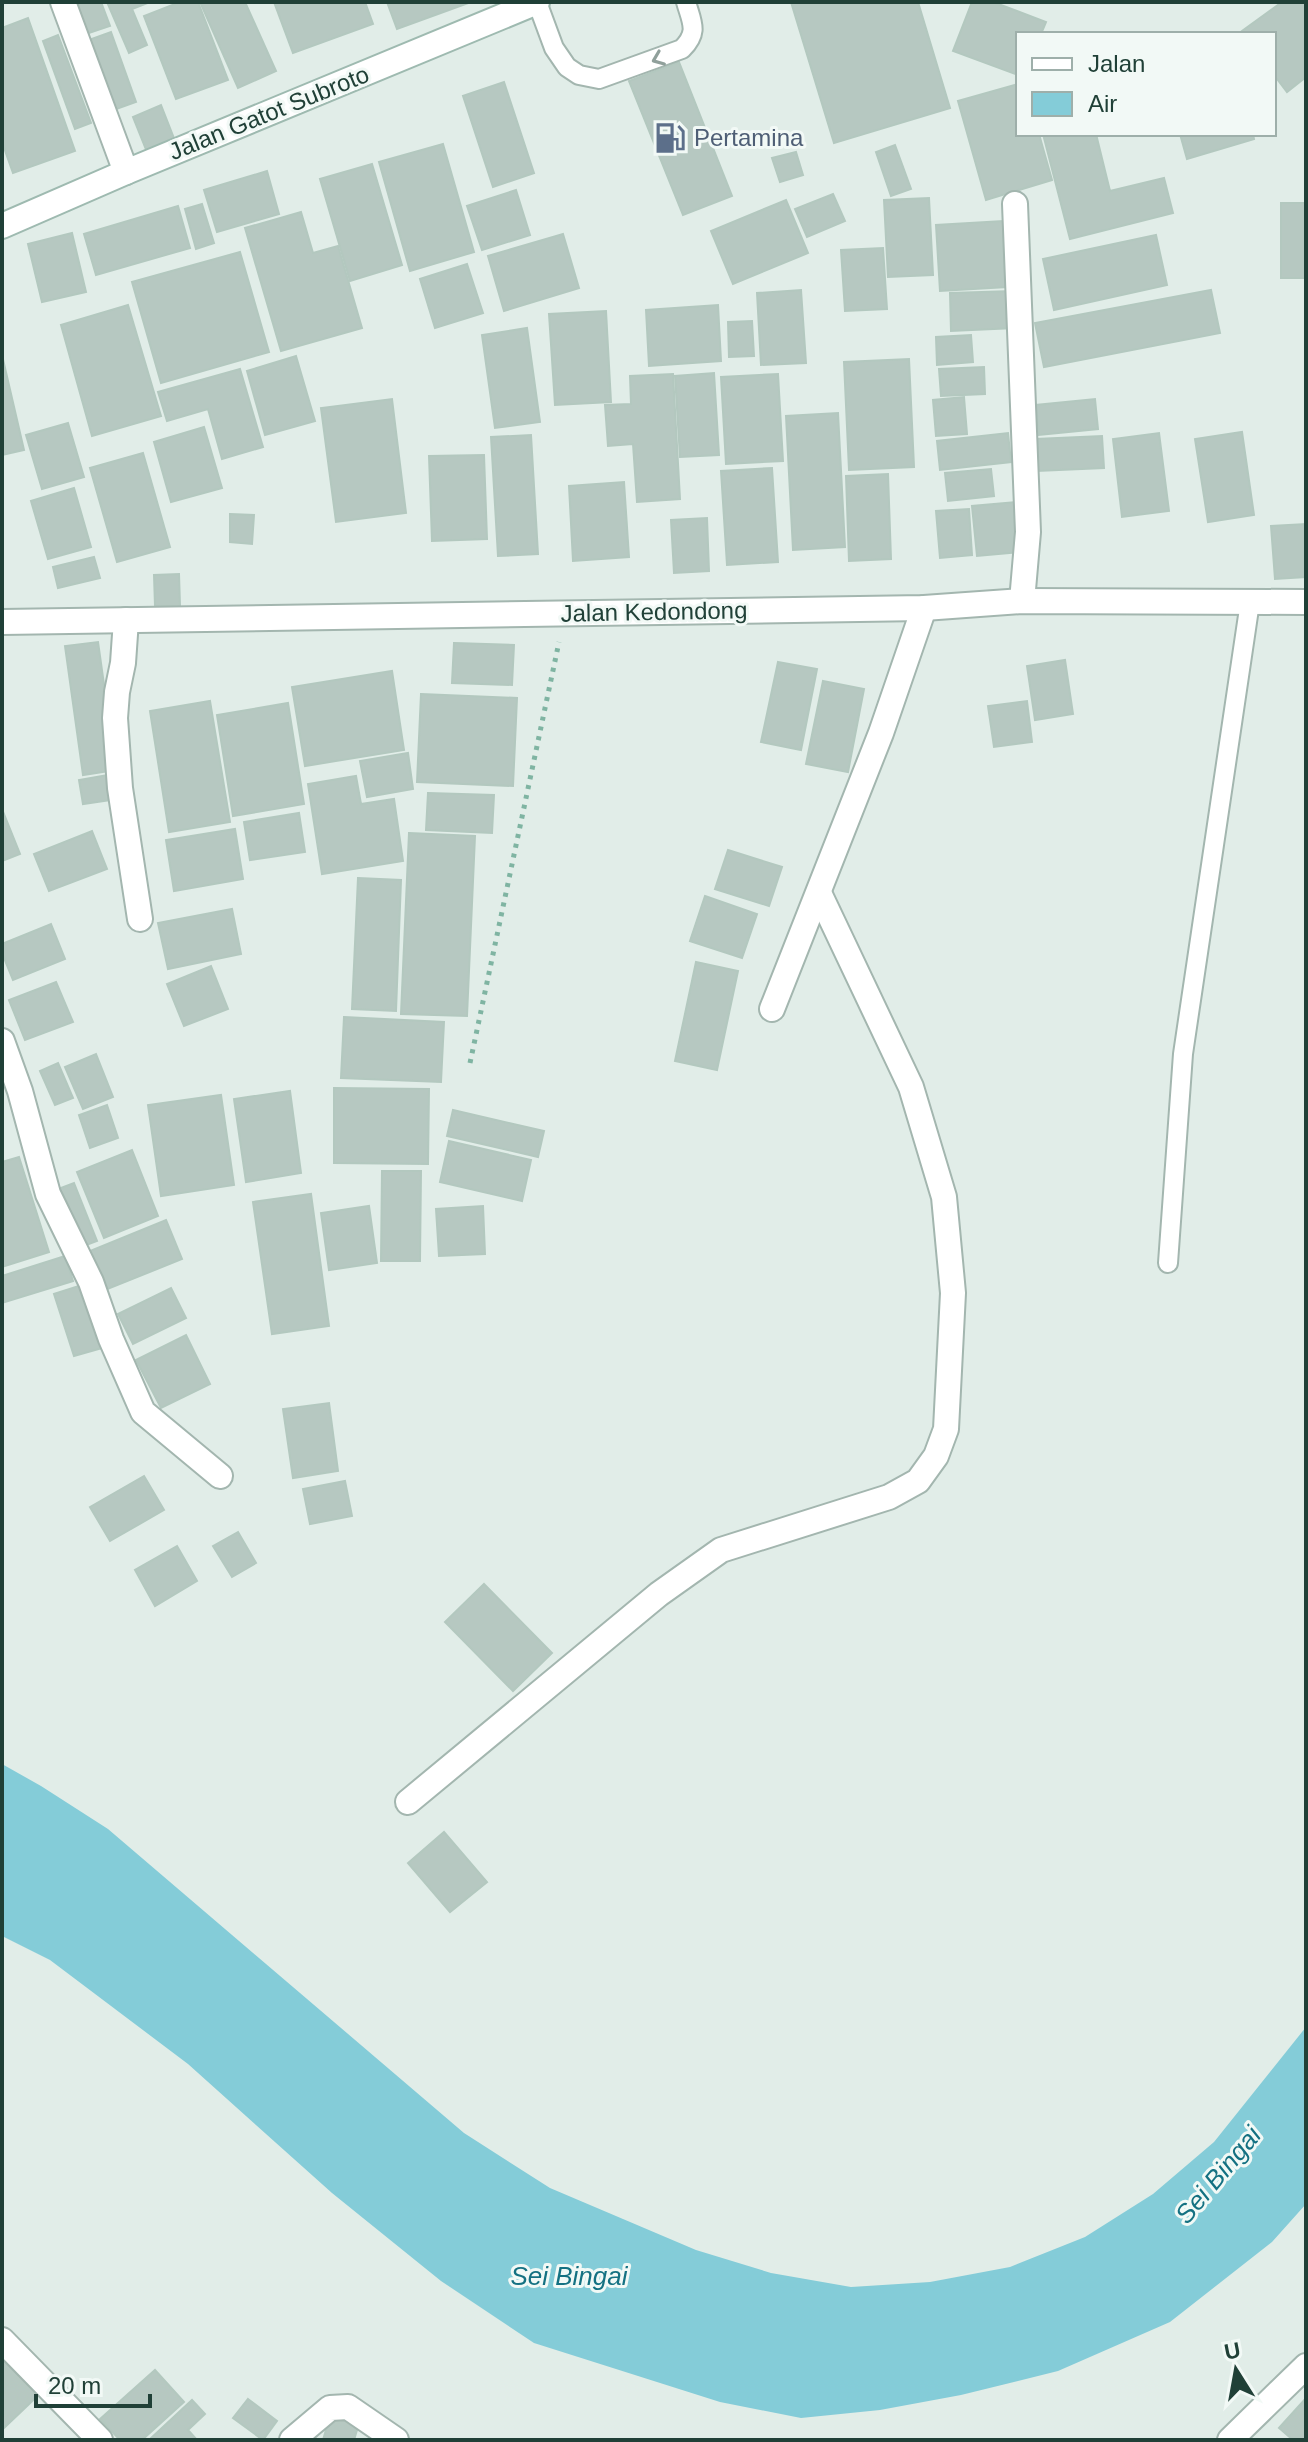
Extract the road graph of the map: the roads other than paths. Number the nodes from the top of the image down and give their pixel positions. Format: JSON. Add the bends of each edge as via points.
{"nodes":[{"id":1,"x":63,"y":2,"type":"edge"},
{"id":2,"x":686,"y":2,"type":"edge"},
{"id":3,"x":533,"y":3,"type":"edge"},
{"id":4,"x":126,"y":172,"type":"junction"},
{"id":5,"x":1015,"y":204,"type":"dead end"},
{"id":6,"x":2,"y":226,"type":"edge"},
{"id":7,"x":1022,"y":601,"type":"junction"},
{"id":8,"x":1250,"y":602,"type":"junction"},
{"id":9,"x":1306,"y":602,"type":"edge"},
{"id":10,"x":924,"y":608,"type":"junction"},
{"id":11,"x":126,"y":620,"type":"junction"},
{"id":12,"x":2,"y":622,"type":"edge"},
{"id":13,"x":819,"y":893,"type":"junction"},
{"id":14,"x":140,"y":919,"type":"dead end"},
{"id":15,"x":772,"y":1009,"type":"dead end"},
{"id":16,"x":2,"y":1041,"type":"edge"},
{"id":17,"x":1168,"y":1263,"type":"dead end"},
{"id":18,"x":220,"y":1476,"type":"dead end"},
{"id":19,"x":408,"y":1802,"type":"dead end"},
{"id":20,"x":2,"y":2340,"type":"edge"},
{"id":21,"x":1306,"y":2366,"type":"edge"},
{"id":22,"x":100,"y":2440,"type":"edge"},
{"id":23,"x":292,"y":2440,"type":"edge"},
{"id":24,"x":396,"y":2440,"type":"edge"},
{"id":25,"x":1230,"y":2440,"type":"edge"}],
"edges":[{"from":1,"to":4,"type":"street"},
{"from":2,"to":3,"type":"lane","one_way":true,"via":[[694,30],[682,49],[599,79],[567,67]]},
{"from":3,"to":4,"type":"street","name":"Jalan Gatot Subroto"},
{"from":4,"to":6,"type":"street","name":"Jalan Gatot Subroto"},
{"from":5,"to":7,"type":"street","via":[[1028,532]]},
{"from":7,"to":8,"type":"street","name":"Jalan Kedondong"},
{"from":7,"to":10,"type":"street","name":"Jalan Kedondong"},
{"from":8,"to":9,"type":"street","name":"Jalan Kedondong"},
{"from":8,"to":17,"type":"lane","via":[[1183,1054]]},
{"from":10,"to":11,"type":"street","name":"Jalan Kedondong"},
{"from":10,"to":13,"type":"street"},
{"from":11,"to":12,"type":"street","name":"Jalan Kedondong"},
{"from":11,"to":14,"type":"street","via":[[115,718]]},
{"from":13,"to":15,"type":"street"},
{"from":13,"to":19,"type":"street","via":[[911,1087],[944,1197],[953,1293],[946,1429],[936,1456],[918,1481],[889,1497],[721,1550],[659,1594]]},
{"from":16,"to":18,"type":"street","via":[[48,1194],[91,1282],[143,1412]]},
{"from":20,"to":22,"type":"street"},
{"from":21,"to":25,"type":"street"},
{"from":23,"to":24,"type":"street","via":[[330,2408],[348,2407]]}]}
